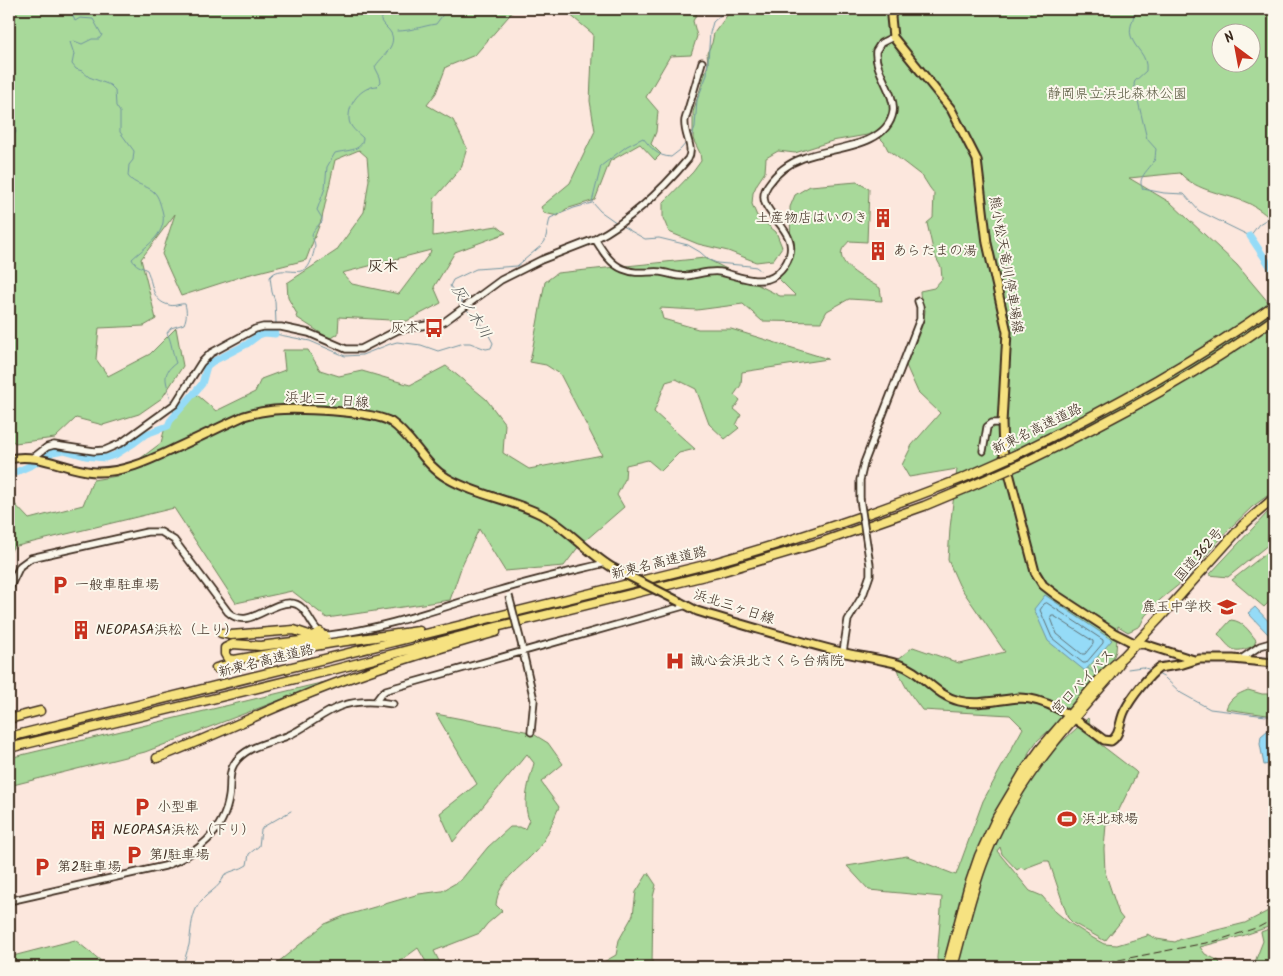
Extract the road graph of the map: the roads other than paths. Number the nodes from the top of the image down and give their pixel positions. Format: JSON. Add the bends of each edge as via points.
{"nodes":[{"id":1,"x":892,"y":9,"type":"edge"},
{"id":2,"x":893,"y":37,"type":"junction"},
{"id":3,"x":702,"y":62,"type":"dead end"},
{"id":4,"x":595,"y":239,"type":"junction"},
{"id":5,"x":918,"y":301,"type":"dead end"},
{"id":6,"x":1274,"y":305,"type":"edge"},
{"id":7,"x":1274,"y":319,"type":"edge"},
{"id":8,"x":1002,"y":423,"type":"junction"},
{"id":9,"x":983,"y":451,"type":"dead end"},
{"id":10,"x":39,"y":458,"type":"junction"},
{"id":11,"x":9,"y":459,"type":"edge"},
{"id":12,"x":1274,"y":498,"type":"edge"},
{"id":13,"x":606,"y":563,"type":"junction"},
{"id":14,"x":507,"y":588,"type":"junction"},
{"id":15,"x":9,"y":589,"type":"edge"},
{"id":16,"x":628,"y":596,"type":"junction"},
{"id":17,"x":683,"y":604,"type":"junction"},
{"id":18,"x":458,"y":625,"type":"junction"},
{"id":19,"x":221,"y":633,"type":"dead end"},
{"id":20,"x":322,"y":634,"type":"junction"},
{"id":21,"x":1274,"y":642,"type":"edge"},
{"id":22,"x":1136,"y":644,"type":"junction"},
{"id":23,"x":522,"y":648,"type":"junction"},
{"id":24,"x":843,"y":652,"type":"junction"},
{"id":25,"x":1125,"y":655,"type":"joint"},
{"id":26,"x":259,"y":657,"type":"junction"},
{"id":27,"x":1241,"y":659,"type":"junction"},
{"id":28,"x":1194,"y":660,"type":"junction"},
{"id":29,"x":1274,"y":663,"type":"edge"},
{"id":30,"x":216,"y":668,"type":"dead end"},
{"id":31,"x":376,"y":701,"type":"junction"},
{"id":32,"x":393,"y":704,"type":"dead end"},
{"id":33,"x":40,"y":710,"type":"dead end"},
{"id":34,"x":1071,"y":717,"type":"junction"},
{"id":35,"x":9,"y":719,"type":"edge"},
{"id":36,"x":531,"y":732,"type":"dead end"},
{"id":37,"x":9,"y":737,"type":"edge"},
{"id":38,"x":9,"y":748,"type":"edge"},
{"id":39,"x":157,"y":758,"type":"dead end"},
{"id":40,"x":9,"y":901,"type":"edge"},
{"id":41,"x":947,"y":967,"type":"edge"},
{"id":42,"x":953,"y":967,"type":"edge"}],
"edges":[{"from":1,"to":2,"type":"main road"},
{"from":2,"to":4,"type":"street","via":[[881,43],[876,51],[878,69],[893,109],[884,128],[864,142],[824,151],[785,167],[766,187],[764,201],[767,208],[790,240],[789,259],[776,275],[760,280],[718,272],[676,276],[641,273],[613,262]]},
{"from":2,"to":8,"type":"main road","name":"熊小松天竜川停車場線","via":[[954,114],[977,160],[987,243],[1007,332]]},
{"from":3,"to":4,"type":"street","via":[[686,114],[684,129],[690,143],[688,159],[664,187]]},
{"from":4,"to":10,"type":"street","via":[[507,277],[444,322],[398,330],[356,350],[296,330],[271,326],[255,329],[211,353],[175,404],[114,448],[99,451],[54,445],[47,447]]},
{"from":5,"to":24,"type":"street","bridge":true,"via":[[920,319],[860,480],[870,575],[848,620]]},
{"from":6,"to":18,"type":"highway","name":"新東名高速道路","bridge":true,"via":[[1217,344],[1130,396],[963,478],[873,513],[772,546]]},
{"from":7,"to":16,"type":"highway","name":"新東名高速道路","bridge":true,"via":[[1136,406],[966,488],[822,542]]},
{"from":8,"to":9,"type":"street","via":[[992,423],[987,427]]},
{"from":8,"to":22,"type":"main road","name":"熊小松天竜川停車場線","via":[[1009,478],[1035,572],[1056,595]]},
{"from":10,"to":11,"type":"main road","name":"浜北三ヶ日線"},
{"from":10,"to":13,"type":"main road","name":"浜北三ヶ日線","via":[[77,469],[111,472],[150,459],[258,412],[289,409],[367,414],[390,421],[400,429],[438,473],[457,484],[537,512]]},
{"from":12,"to":22,"type":"highway","name":"国道362号","via":[[1242,525]]},
{"from":13,"to":14,"type":"street"},
{"from":13,"to":17,"type":"main road","name":"浜北三ヶ日線","bridge":true},
{"from":14,"to":20,"type":"street","via":[[389,624],[342,634]]},
{"from":14,"to":23,"type":"street","bridge":true},
{"from":15,"to":20,"type":"street","via":[[20,566],[30,558],[124,536],[158,532],[174,540],[234,617],[246,619],[292,603],[303,608]]},
{"from":16,"to":38,"type":"highway","name":"新東名高速道路"},
{"from":16,"to":39,"type":"highway","via":[[378,668],[317,690]]},
{"from":17,"to":23,"type":"street"},
{"from":17,"to":24,"type":"main road","name":"浜北三ヶ日線","via":[[710,615]]},
{"from":18,"to":26,"type":"highway"},
{"from":18,"to":37,"type":"highway","name":"新東名高速道路"},
{"from":19,"to":20,"type":"highway","via":[[294,630],[312,636]]},
{"from":20,"to":26,"type":"highway","via":[[309,640],[260,646],[233,644],[224,651],[231,660]]},
{"from":21,"to":27,"type":"street","via":[[1260,646]]},
{"from":22,"to":25,"type":"highway","name":"国道362号"},
{"from":22,"to":28,"type":"main road","name":"熊小松天竜川停車場線"},
{"from":23,"to":31,"type":"street","via":[[386,690]]},
{"from":23,"to":36,"type":"street","via":[[534,700]]},
{"from":24,"to":34,"type":"main road","name":"浜北三ヶ日線","via":[[899,664],[913,670],[946,696],[960,701],[1021,698],[1034,700]]},
{"from":25,"to":34,"type":"highway","name":"宮口バイパス","via":[[1104,674]]},
{"from":26,"to":30,"type":"highway"},
{"from":27,"to":28,"type":"main road","name":"浜北三ヶ日線"},
{"from":27,"to":29,"type":"main road","name":"浜北三ヶ日線"},
{"from":28,"to":34,"type":"main road","name":"浜北三ヶ日線","via":[[1157,669],[1128,704],[1116,737],[1111,742]]},
{"from":31,"to":32,"type":"street"},
{"from":31,"to":40,"type":"street","via":[[336,707],[289,736],[239,757],[230,774],[227,809],[222,821],[207,842],[182,859],[165,866]]},
{"from":33,"to":35,"type":"highway"},
{"from":34,"to":41,"type":"highway","name":"宮口バイパス","via":[[1036,755],[997,817],[968,888]]},
{"from":34,"to":42,"type":"highway","name":"宮口バイパス","via":[[1005,814],[984,859]]}]}
